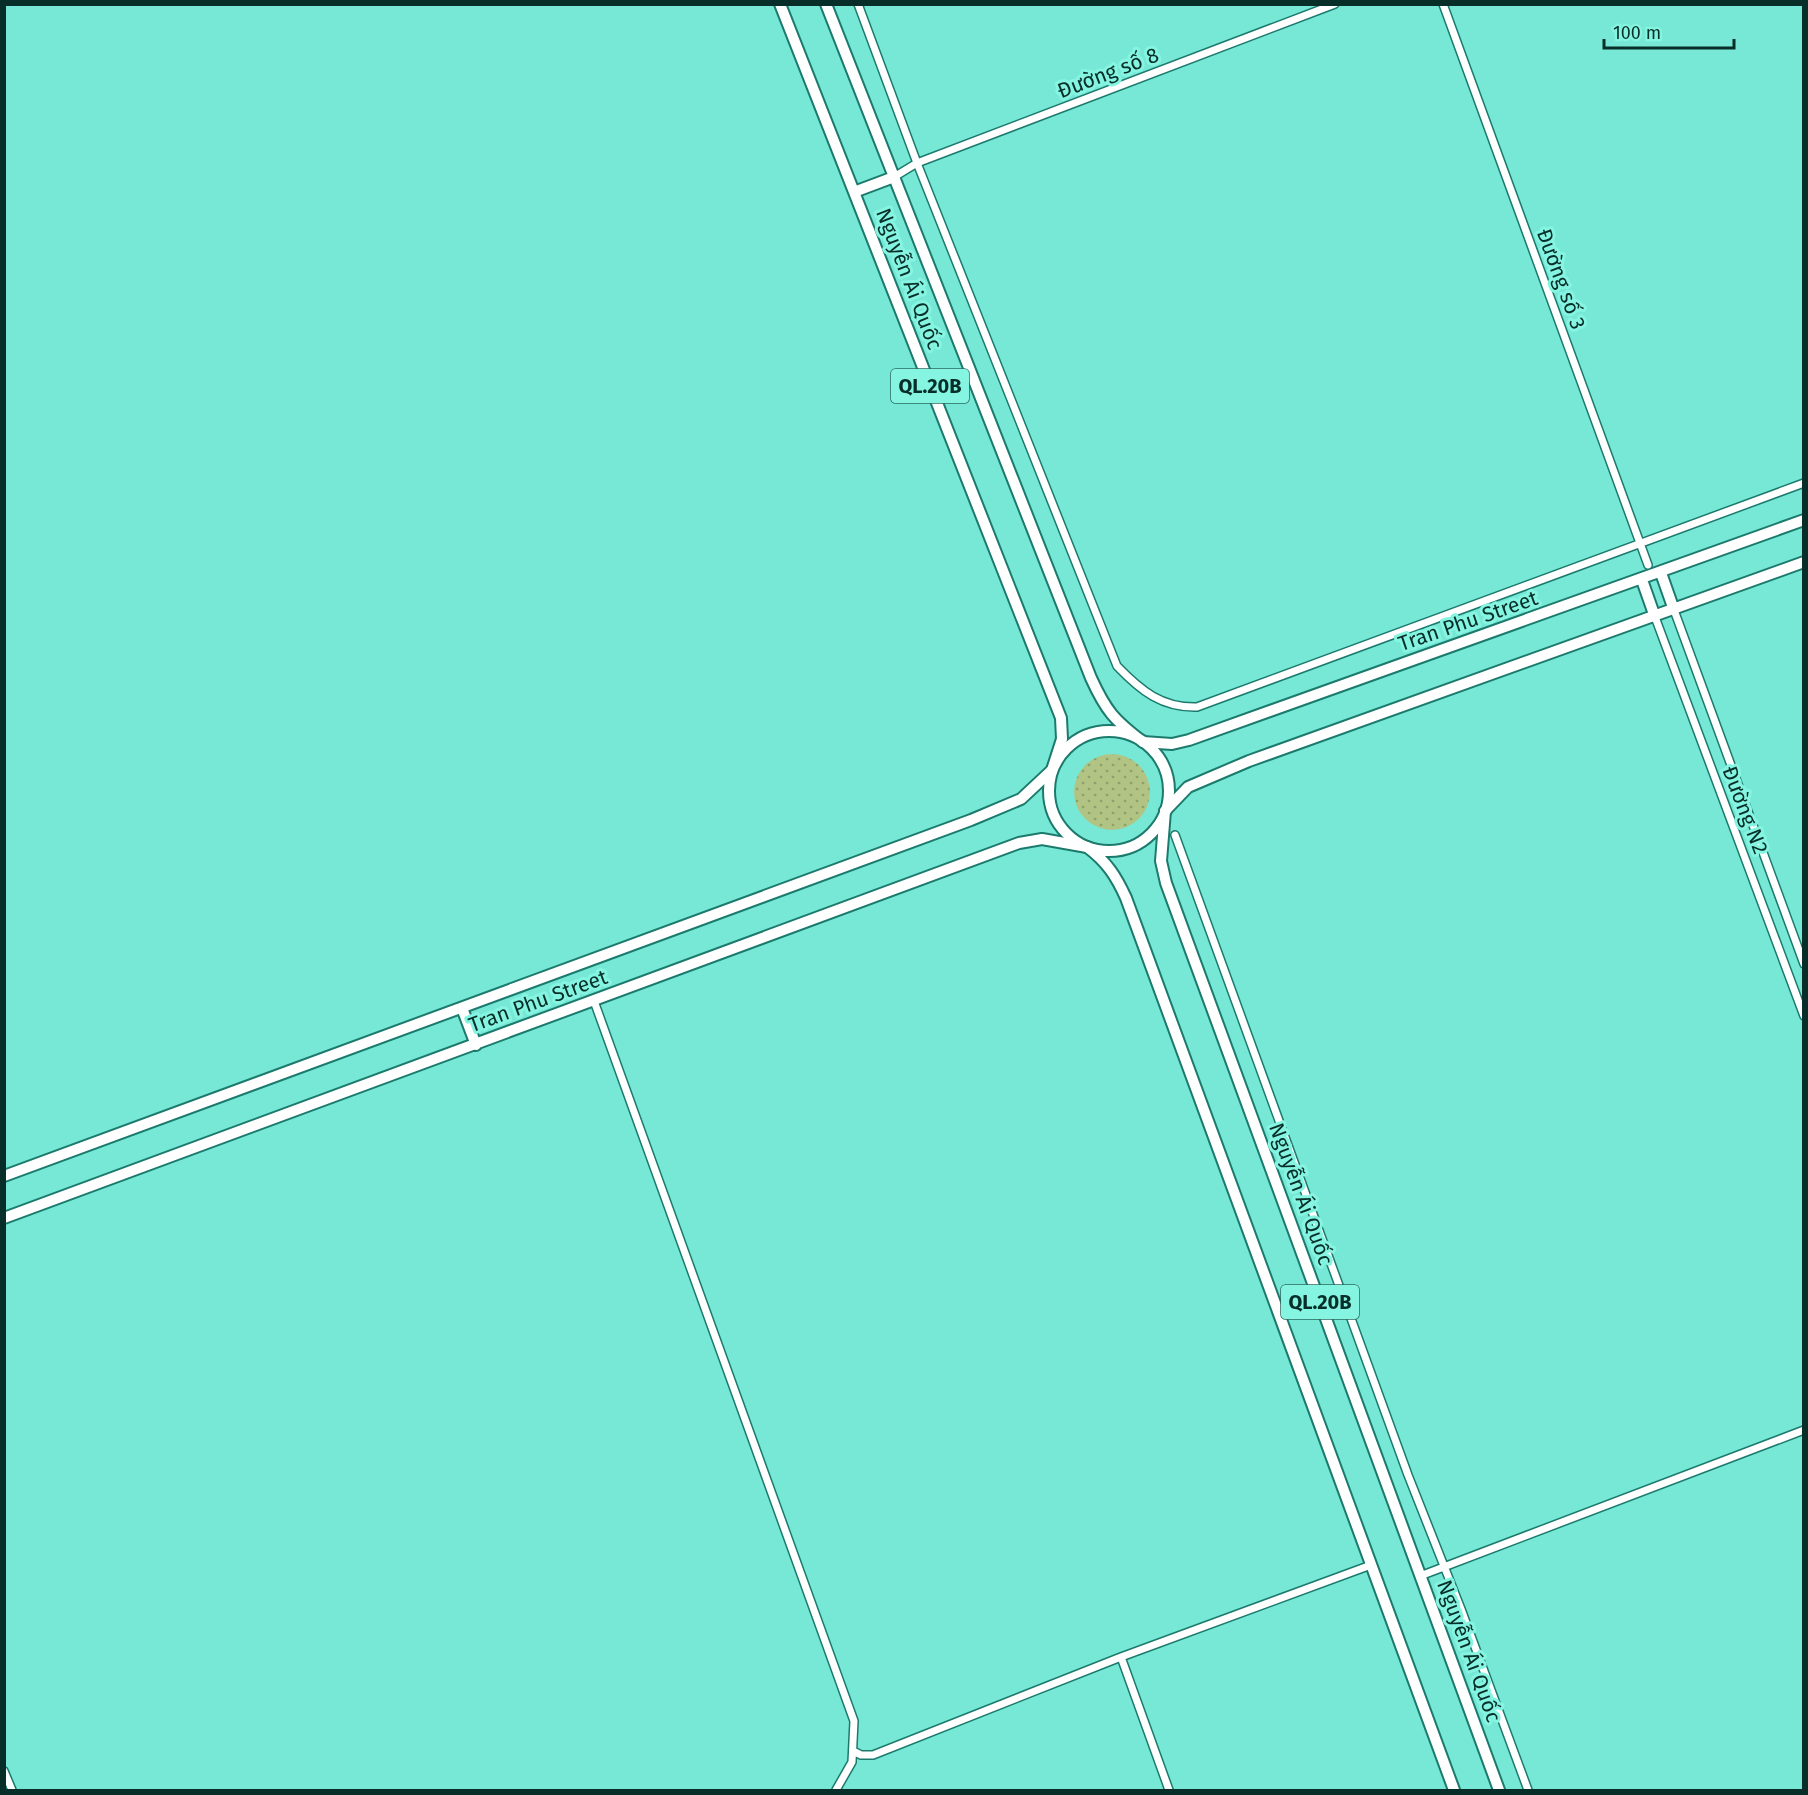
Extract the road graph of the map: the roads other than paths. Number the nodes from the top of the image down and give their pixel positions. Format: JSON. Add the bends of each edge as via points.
{"nodes":[{"id":1,"x":780,"y":4,"type":"edge"},
{"id":2,"x":826,"y":4,"type":"edge"},
{"id":3,"x":858,"y":4,"type":"edge"},
{"id":4,"x":1335,"y":4,"type":"edge"},
{"id":5,"x":1443,"y":4,"type":"edge"},
{"id":6,"x":918,"y":163,"type":"junction"},
{"id":7,"x":894,"y":177,"type":"junction"},
{"id":8,"x":854,"y":192,"type":"junction"},
{"id":9,"x":1803,"y":483,"type":"edge"},
{"id":10,"x":1803,"y":520,"type":"edge"},
{"id":11,"x":1640,"y":542,"type":"junction"},
{"id":12,"x":1803,"y":562,"type":"edge"},
{"id":13,"x":1648,"y":565,"type":"junction"},
{"id":14,"x":1661,"y":573,"type":"junction"},
{"id":15,"x":1642,"y":580,"type":"junction"},
{"id":16,"x":1674,"y":610,"type":"junction"},
{"id":17,"x":1655,"y":617,"type":"junction"},
{"id":18,"x":1143,"y":742,"type":"junction"},
{"id":19,"x":1052,"y":770,"type":"junction"},
{"id":20,"x":1166,"y":811,"type":"junction"},
{"id":21,"x":1175,"y":836,"type":"dead end"},
{"id":22,"x":1087,"y":847,"type":"junction"},
{"id":23,"x":1803,"y":964,"type":"edge"},
{"id":24,"x":594,"y":1001,"type":"junction"},
{"id":25,"x":462,"y":1008,"type":"junction"},
{"id":26,"x":1803,"y":1016,"type":"edge"},
{"id":27,"x":476,"y":1045,"type":"junction"},
{"id":28,"x":4,"y":1176,"type":"edge"},
{"id":29,"x":4,"y":1218,"type":"edge"},
{"id":30,"x":1803,"y":1430,"type":"edge"},
{"id":31,"x":1371,"y":1564,"type":"junction"},
{"id":32,"x":1444,"y":1565,"type":"junction"},
{"id":33,"x":1420,"y":1576,"type":"junction"},
{"id":34,"x":1121,"y":1658,"type":"junction"},
{"id":35,"x":855,"y":1752,"type":"junction"},
{"id":36,"x":4,"y":1771,"type":"edge"},
{"id":37,"x":12,"y":1791,"type":"edge"},
{"id":38,"x":836,"y":1791,"type":"edge"},
{"id":39,"x":1170,"y":1791,"type":"edge"},
{"id":40,"x":1454,"y":1791,"type":"edge"},
{"id":41,"x":1499,"y":1791,"type":"edge"},
{"id":42,"x":1528,"y":1791,"type":"edge"}],
"edges":[{"from":1,"to":8,"type":"main road","name":"Nguyễn Ái Quốc","number":"QL.20B"},
{"from":2,"to":7,"type":"main road","name":"Nguyễn Ái Quốc","number":"QL.20B"},
{"from":3,"to":6,"type":"street"},
{"from":4,"to":6,"type":"street","name":"Đường số 8"},
{"from":5,"to":11,"type":"street","name":"Đường số 3"},
{"from":6,"to":7,"type":"street","name":"Đường số 8"},
{"from":6,"to":11,"type":"street","via":[[1118,666],[1132,682],[1176,708],[1197,706]]},
{"from":7,"to":8,"type":"main road"},
{"from":7,"to":18,"type":"main road","name":"Nguyễn Ái Quốc","number":"QL.20B","via":[[1096,688],[1105,708]]},
{"from":8,"to":19,"type":"main road","name":"Nguyễn Ái Quốc","number":"QL.20B","via":[[1061,718],[1062,739]]},
{"from":9,"to":11,"type":"street"},
{"from":10,"to":14,"type":"main road","name":"Tran Phu Street"},
{"from":11,"to":13,"type":"street","name":"Đường số 3"},
{"from":12,"to":16,"type":"main road"},
{"from":13,"to":14,"type":"street"},
{"from":13,"to":15,"type":"street"},
{"from":14,"to":15,"type":"main road","name":"Tran Phu Street"},
{"from":14,"to":16,"type":"main road"},
{"from":15,"to":17,"type":"main road"},
{"from":15,"to":18,"type":"main road","name":"Tran Phu Street","via":[[1189,740],[1172,744]]},
{"from":16,"to":17,"type":"main road"},
{"from":16,"to":23,"type":"street","name":"Đường N2"},
{"from":17,"to":20,"type":"main road","via":[[1233,767],[1188,788]]},
{"from":17,"to":26,"type":"street","name":"Đường N2"},
{"from":18,"to":19,"type":"main road","via":[[1127,733],[1091,733],[1074,741]]},
{"from":18,"to":20,"type":"main road","via":[[1157,755],[1166,772]]},
{"from":19,"to":22,"type":"main road","via":[[1049,788],[1054,815],[1070,837]]},
{"from":19,"to":25,"type":"main road","name":"Tran Phu Street","via":[[1021,799],[981,817]]},
{"from":20,"to":22,"type":"main road","via":[[1156,828],[1133,845],[1106,851]]},
{"from":20,"to":33,"type":"main road","name":"Nguyễn Ái Quốc","number":"QL.20B","via":[[1161,861],[1166,883]]},
{"from":21,"to":32,"type":"street"},
{"from":22,"to":24,"type":"main road","name":"Tran Phu Street","via":[[1042,839],[1019,843]]},
{"from":22,"to":31,"type":"main road","number":"QL.20B","via":[[1115,874],[1126,898]]},
{"from":24,"to":27,"type":"main road","name":"Tran Phu Street"},
{"from":24,"to":35,"type":"street","via":[[854,1721]]},
{"from":25,"to":27,"type":"main road"},
{"from":25,"to":28,"type":"main road","name":"Tran Phu Street"},
{"from":27,"to":29,"type":"main road","name":"Tran Phu Street"},
{"from":30,"to":32,"type":"street"},
{"from":31,"to":34,"type":"street"},
{"from":31,"to":40,"type":"main road","number":"QL.20B"},
{"from":32,"to":33,"type":"street"},
{"from":32,"to":42,"type":"street"},
{"from":33,"to":41,"type":"main road","name":"Nguyễn Ái Quốc","number":"QL.20B"},
{"from":34,"to":35,"type":"street","via":[[873,1755]]},
{"from":34,"to":39,"type":"street"},
{"from":35,"to":38,"type":"street"},
{"from":36,"to":37,"type":"street"}]}
